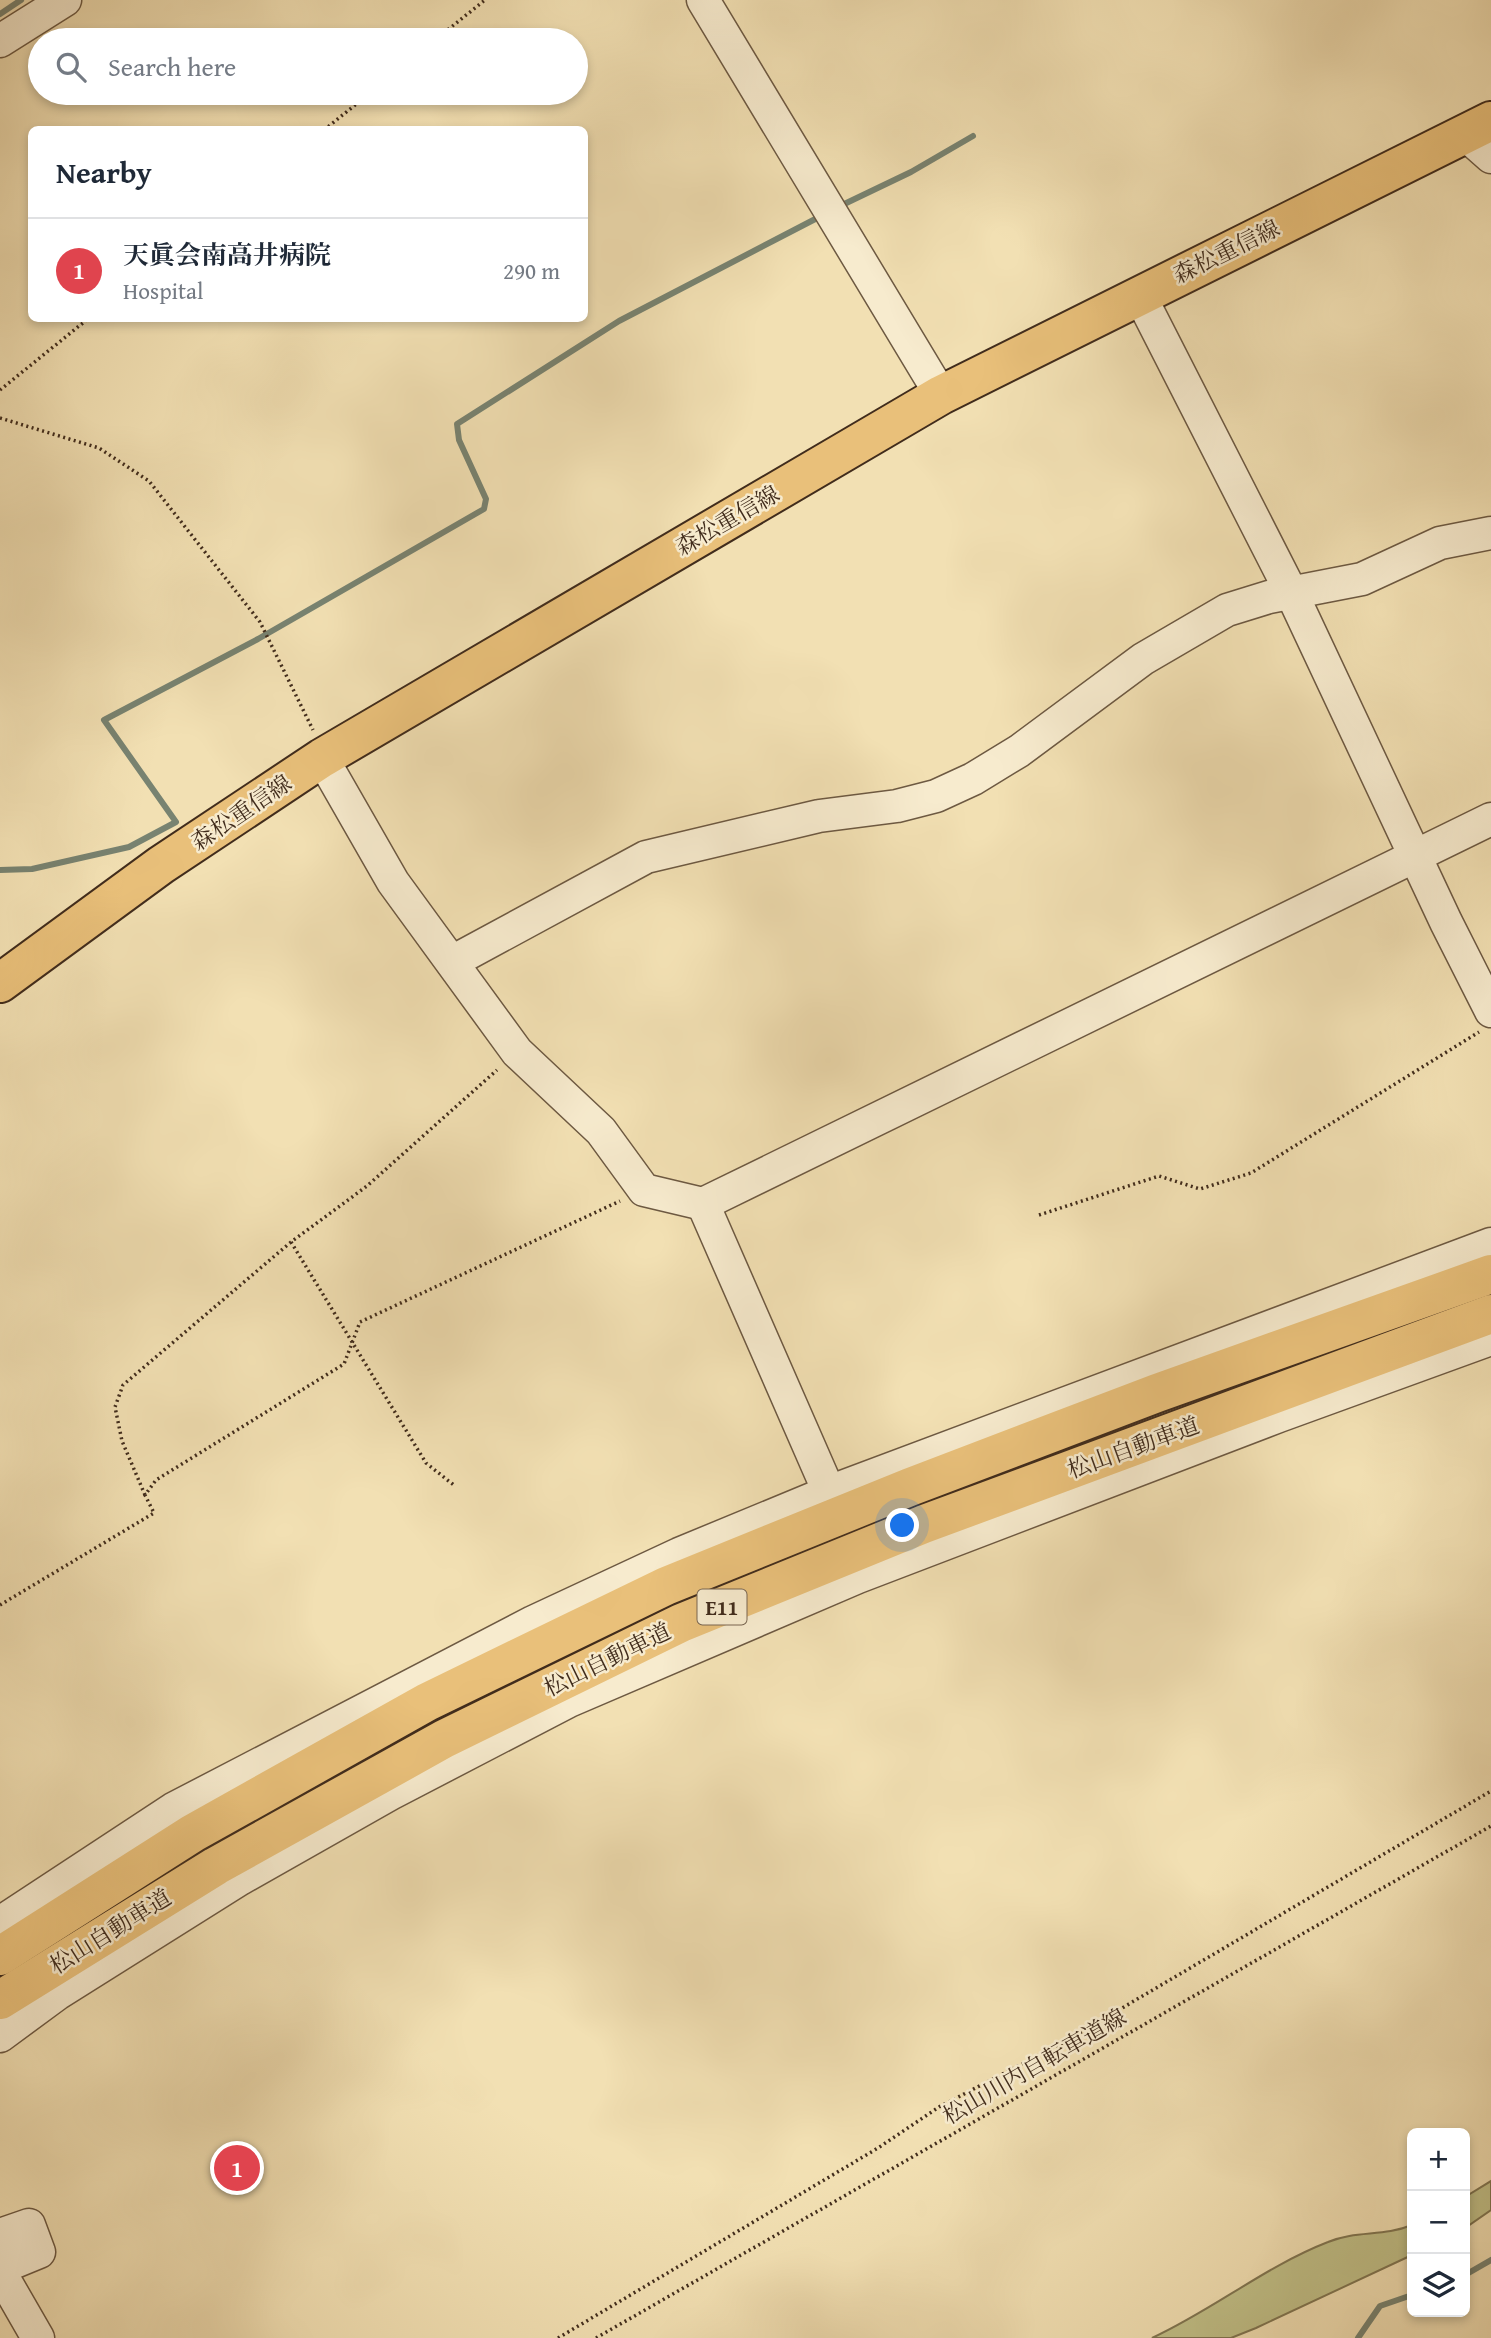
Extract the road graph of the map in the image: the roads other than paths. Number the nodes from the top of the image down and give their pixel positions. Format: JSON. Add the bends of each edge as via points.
{"nodes":[{"id":1,"x":65,"y":0,"type":"edge"},
{"id":2,"x":703,"y":0,"type":"edge"},
{"id":3,"x":0,"y":41,"type":"edge"},
{"id":4,"x":1482,"y":137,"type":"edge"},
{"id":5,"x":1139,"y":294,"type":"junction"},
{"id":6,"x":941,"y":395,"type":"junction"},
{"id":7,"x":1491,"y":533,"type":"edge"},
{"id":8,"x":1292,"y":594,"type":"junction"},
{"id":9,"x":322,"y":758,"type":"junction"},
{"id":10,"x":1491,"y":819,"type":"edge"},
{"id":11,"x":1418,"y":857,"type":"junction"},
{"id":12,"x":452,"y":962,"type":"junction"},
{"id":13,"x":0,"y":983,"type":"edge"},
{"id":14,"x":1485,"y":1021,"type":"edge"},
{"id":15,"x":703,"y":1204,"type":"junction"},
{"id":16,"x":1491,"y":1244,"type":"edge"},
{"id":17,"x":1491,"y":1274,"type":"edge"},
{"id":18,"x":1491,"y":1314,"type":"edge"},
{"id":19,"x":1491,"y":1339,"type":"edge"},
{"id":20,"x":828,"y":1492,"type":"junction"},
{"id":21,"x":0,"y":1923,"type":"edge"},
{"id":22,"x":0,"y":1956,"type":"edge"},
{"id":23,"x":0,"y":2000,"type":"edge"},
{"id":24,"x":0,"y":2036,"type":"edge"},
{"id":25,"x":0,"y":2235,"type":"edge"},
{"id":26,"x":0,"y":2270,"type":"edge"},
{"id":27,"x":38,"y":2338,"type":"edge"}],
"edges":[{"from":1,"to":3,"type":"street"},
{"from":2,"to":6,"type":"street"},
{"from":4,"to":5,"type":"main road","name":"森松重信線"},
{"from":5,"to":6,"type":"main road","name":"森松重信線"},
{"from":5,"to":8,"type":"street"},
{"from":6,"to":9,"type":"main road","name":"森松重信線"},
{"from":7,"to":8,"type":"street","via":[[1440,543],[1362,579]]},
{"from":8,"to":11,"type":"street"},
{"from":8,"to":12,"type":"street","via":[[1227,610],[1143,659],[1019,751],[936,796],[820,816],[646,858]]},
{"from":9,"to":12,"type":"street","via":[[393,882]]},
{"from":9,"to":13,"type":"main road","name":"森松重信線","via":[[161,864]]},
{"from":10,"to":11,"type":"street"},
{"from":11,"to":14,"type":"street"},
{"from":11,"to":15,"type":"street"},
{"from":12,"to":15,"type":"street","via":[[517,1052],[601,1131],[645,1190]]},
{"from":15,"to":20,"type":"street"},
{"from":16,"to":20,"type":"street"},
{"from":17,"to":22,"type":"main road","name":"松山自動車道","number":"E11","via":[[1157,1393],[666,1586],[415,1708],[193,1833]]},
{"from":18,"to":23,"type":"main road","name":"松山自動車道","number":"E11","via":[[924,1524],[681,1623],[444,1738],[216,1866]]},
{"from":19,"to":24,"type":"street","via":[[858,1577],[569,1701],[390,1794],[240,1880],[57,1994]]},
{"from":20,"to":21,"type":"street","via":[[545,1616],[345,1718],[173,1809]]},
{"from":25,"to":26,"type":"street","via":[[29,2225],[39,2252]]},
{"from":26,"to":27,"type":"street"}]}
